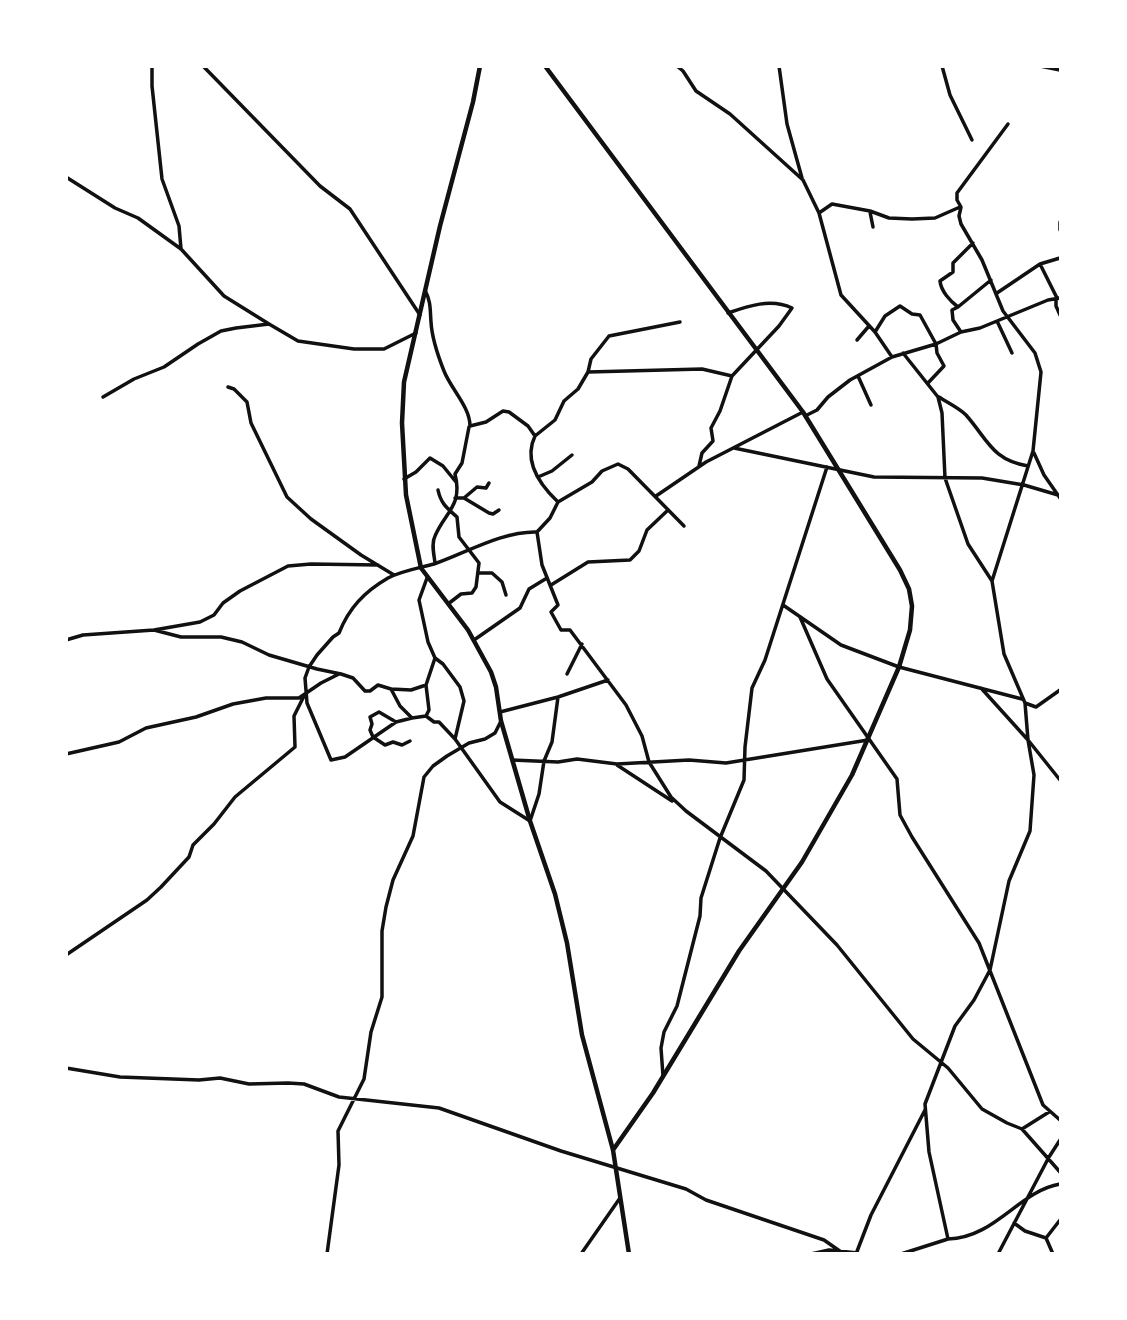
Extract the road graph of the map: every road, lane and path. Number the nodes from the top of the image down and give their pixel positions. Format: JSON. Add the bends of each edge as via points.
{"nodes":[{"id":1,"x":152,"y":66,"type":"edge"},
{"id":2,"x":203,"y":66,"type":"edge"},
{"id":3,"x":480,"y":66,"type":"edge"},
{"id":4,"x":545,"y":66,"type":"edge"},
{"id":5,"x":677,"y":66,"type":"edge"},
{"id":6,"x":779,"y":66,"type":"edge"},
{"id":7,"x":942,"y":66,"type":"edge"},
{"id":8,"x":1040,"y":66,"type":"edge"},
{"id":9,"x":1060,"y":70,"type":"edge"},
{"id":10,"x":1008,"y":124,"type":"dead end"},
{"id":11,"x":972,"y":140,"type":"dead end"},
{"id":12,"x":66,"y":177,"type":"edge"},
{"id":13,"x":803,"y":180,"type":"junction"},
{"id":14,"x":961,"y":207,"type":"junction"},
{"id":15,"x":870,"y":211,"type":"junction"},
{"id":16,"x":819,"y":213,"type":"junction"},
{"id":17,"x":1060,"y":222,"type":"edge"},
{"id":18,"x":873,"y":227,"type":"dead end"},
{"id":19,"x":1060,"y":230,"type":"edge"},
{"id":20,"x":973,"y":243,"type":"junction"},
{"id":21,"x":181,"y":249,"type":"junction"},
{"id":22,"x":1060,"y":258,"type":"edge"},
{"id":23,"x":1040,"y":264,"type":"junction"},
{"id":24,"x":991,"y":280,"type":"junction"},
{"id":25,"x":425,"y":290,"type":"junction"},
{"id":26,"x":997,"y":293,"type":"junction"},
{"id":27,"x":1058,"y":299,"type":"edge"},
{"id":28,"x":958,"y":307,"type":"junction"},
{"id":29,"x":728,"y":313,"type":"junction"},
{"id":30,"x":420,"y":315,"type":"junction"},
{"id":31,"x":1060,"y":315,"type":"edge"},
{"id":32,"x":1007,"y":317,"type":"junction"},
{"id":33,"x":997,"y":321,"type":"junction"},
{"id":34,"x":680,"y":322,"type":"dead end"},
{"id":35,"x":269,"y":324,"type":"junction"},
{"id":36,"x":869,"y":326,"type":"junction"},
{"id":37,"x":875,"y":332,"type":"junction"},
{"id":38,"x":961,"y":332,"type":"junction"},
{"id":39,"x":416,"y":333,"type":"junction"},
{"id":40,"x":857,"y":340,"type":"dead end"},
{"id":41,"x":936,"y":344,"type":"junction"},
{"id":42,"x":757,"y":351,"type":"junction"},
{"id":43,"x":903,"y":353,"type":"junction"},
{"id":44,"x":1012,"y":353,"type":"dead end"},
{"id":45,"x":892,"y":357,"type":"junction"},
{"id":46,"x":588,"y":372,"type":"junction"},
{"id":47,"x":732,"y":376,"type":"junction"},
{"id":48,"x":858,"y":376,"type":"junction"},
{"id":49,"x":928,"y":383,"type":"junction"},
{"id":50,"x":228,"y":387,"type":"dead end"},
{"id":51,"x":103,"y":397,"type":"dead end"},
{"id":52,"x":938,"y":397,"type":"junction"},
{"id":53,"x":871,"y":405,"type":"dead end"},
{"id":54,"x":804,"y":414,"type":"junction"},
{"id":55,"x":470,"y":426,"type":"junction"},
{"id":56,"x":535,"y":436,"type":"junction"},
{"id":57,"x":734,"y":448,"type":"junction"},
{"id":58,"x":1033,"y":451,"type":"junction"},
{"id":59,"x":572,"y":455,"type":"dead end"},
{"id":60,"x":699,"y":466,"type":"junction"},
{"id":61,"x":1028,"y":466,"type":"junction"},
{"id":62,"x":827,"y":467,"type":"junction"},
{"id":63,"x":838,"y":470,"type":"junction"},
{"id":64,"x":538,"y":477,"type":"junction"},
{"id":65,"x":404,"y":478,"type":"junction"},
{"id":66,"x":945,"y":478,"type":"junction"},
{"id":67,"x":458,"y":483,"type":"junction"},
{"id":68,"x":489,"y":483,"type":"dead end"},
{"id":69,"x":1024,"y":485,"type":"junction"},
{"id":70,"x":438,"y":490,"type":"dead end"},
{"id":71,"x":655,"y":496,"type":"junction"},
{"id":72,"x":1059,"y":496,"type":"edge"},
{"id":73,"x":456,"y":498,"type":"junction"},
{"id":74,"x":464,"y":498,"type":"junction"},
{"id":75,"x":558,"y":502,"type":"junction"},
{"id":76,"x":499,"y":510,"type":"dead end"},
{"id":77,"x":451,"y":511,"type":"junction"},
{"id":78,"x":667,"y":511,"type":"junction"},
{"id":79,"x":684,"y":526,"type":"dead end"},
{"id":80,"x":537,"y":532,"type":"junction"},
{"id":81,"x":470,"y":550,"type":"junction"},
{"id":82,"x":435,"y":563,"type":"junction"},
{"id":83,"x":378,"y":565,"type":"junction"},
{"id":84,"x":421,"y":568,"type":"junction"},
{"id":85,"x":479,"y":573,"type":"junction"},
{"id":86,"x":394,"y":575,"type":"junction"},
{"id":87,"x":427,"y":578,"type":"junction"},
{"id":88,"x":547,"y":578,"type":"junction"},
{"id":89,"x":992,"y":581,"type":"junction"},
{"id":90,"x":551,"y":585,"type":"junction"},
{"id":91,"x":506,"y":595,"type":"dead end"},
{"id":92,"x":448,"y":604,"type":"junction"},
{"id":93,"x":783,"y":605,"type":"junction"},
{"id":94,"x":800,"y":617,"type":"junction"},
{"id":95,"x":154,"y":630,"type":"junction"},
{"id":96,"x":66,"y":640,"type":"edge"},
{"id":97,"x":474,"y":640,"type":"junction"},
{"id":98,"x":582,"y":644,"type":"junction"},
{"id":99,"x":435,"y":658,"type":"junction"},
{"id":100,"x":309,"y":667,"type":"junction"},
{"id":101,"x":899,"y":667,"type":"junction"},
{"id":102,"x":341,"y":674,"type":"junction"},
{"id":103,"x":566,"y":674,"type":"dead end"},
{"id":104,"x":608,"y":680,"type":"junction"},
{"id":105,"x":426,"y":685,"type":"junction"},
{"id":106,"x":981,"y":688,"type":"junction"},
{"id":107,"x":391,"y":689,"type":"junction"},
{"id":108,"x":1060,"y":690,"type":"edge"},
{"id":109,"x":305,"y":694,"type":"junction"},
{"id":110,"x":558,"y":697,"type":"junction"},
{"id":111,"x":1023,"y":701,"type":"junction"},
{"id":112,"x":500,"y":712,"type":"junction"},
{"id":113,"x":426,"y":716,"type":"junction"},
{"id":114,"x":411,"y":718,"type":"junction"},
{"id":115,"x":501,"y":721,"type":"junction"},
{"id":116,"x":396,"y":722,"type":"junction"},
{"id":117,"x":373,"y":737,"type":"junction"},
{"id":118,"x":455,"y":739,"type":"junction"},
{"id":119,"x":868,"y":739,"type":"junction"},
{"id":120,"x":1028,"y":740,"type":"junction"},
{"id":121,"x":410,"y":741,"type":"dead end"},
{"id":122,"x":461,"y":747,"type":"junction"},
{"id":123,"x":66,"y":754,"type":"edge"},
{"id":124,"x":512,"y":760,"type":"junction"},
{"id":125,"x":744,"y":760,"type":"junction"},
{"id":126,"x":544,"y":761,"type":"junction"},
{"id":127,"x":649,"y":762,"type":"junction"},
{"id":128,"x":617,"y":764,"type":"junction"},
{"id":129,"x":1060,"y":780,"type":"edge"},
{"id":130,"x":682,"y":808,"type":"junction"},
{"id":131,"x":530,"y":821,"type":"junction"},
{"id":132,"x":721,"y":836,"type":"junction"},
{"id":133,"x":783,"y":888,"type":"junction"},
{"id":134,"x":66,"y":955,"type":"edge"},
{"id":135,"x":990,"y":970,"type":"junction"},
{"id":136,"x":940,"y":1061,"type":"junction"},
{"id":137,"x":66,"y":1068,"type":"edge"},
{"id":138,"x":663,"y":1076,"type":"junction"},
{"id":139,"x":356,"y":1098,"type":"junction"},
{"id":140,"x":926,"y":1108,"type":"junction"},
{"id":141,"x":1049,"y":1112,"type":"junction"},
{"id":142,"x":1060,"y":1120,"type":"edge"},
{"id":143,"x":1022,"y":1129,"type":"junction"},
{"id":144,"x":1060,"y":1140,"type":"edge"},
{"id":145,"x":613,"y":1150,"type":"junction"},
{"id":146,"x":1049,"y":1157,"type":"junction"},
{"id":147,"x":616,"y":1166,"type":"junction"},
{"id":148,"x":1060,"y":1172,"type":"edge"},
{"id":149,"x":1060,"y":1184,"type":"edge"},
{"id":150,"x":621,"y":1197,"type":"junction"},
{"id":151,"x":1030,"y":1198,"type":"junction"},
{"id":152,"x":1060,"y":1220,"type":"edge"},
{"id":153,"x":1014,"y":1223,"type":"junction"},
{"id":154,"x":1046,"y":1238,"type":"junction"},
{"id":155,"x":948,"y":1239,"type":"junction"},
{"id":156,"x":842,"y":1252,"type":"edge"},
{"id":157,"x":857,"y":1253,"type":"edge"},
{"id":158,"x":327,"y":1254,"type":"edge"},
{"id":159,"x":581,"y":1254,"type":"edge"},
{"id":160,"x":629,"y":1254,"type":"edge"},
{"id":161,"x":811,"y":1254,"type":"edge"},
{"id":162,"x":901,"y":1254,"type":"edge"},
{"id":163,"x":998,"y":1254,"type":"edge"},
{"id":164,"x":1053,"y":1254,"type":"edge"}],
"edges":[{"from":1,"to":21,"type":"street","via":[[162,179],[179,226]]},
{"from":2,"to":30,"type":"street","via":[[320,186],[350,209]]},
{"from":3,"to":25,"type":"street"},
{"from":4,"to":29,"type":"street"},
{"from":5,"to":13,"type":"street","via":[[696,91],[730,114]]},
{"from":6,"to":13,"type":"street","via":[[787,124]]},
{"from":7,"to":11,"type":"street"},
{"from":8,"to":9,"type":"street"},
{"from":10,"to":14,"type":"street","via":[[957,193]]},
{"from":12,"to":21,"type":"street"},
{"from":13,"to":16,"type":"street"},
{"from":14,"to":15,"type":"street","via":[[935,218],[889,218]]},
{"from":14,"to":20,"type":"street","via":[[961,224]]},
{"from":15,"to":16,"type":"street","via":[[832,204]]},
{"from":15,"to":18,"type":"street"},
{"from":16,"to":36,"type":"street","via":[[841,295]]},
{"from":17,"to":19,"type":"street"},
{"from":20,"to":24,"type":"street"},
{"from":20,"to":28,"type":"street","via":[[953,264],[953,272],[940,281]]},
{"from":21,"to":35,"type":"street","via":[[224,296]]},
{"from":22,"to":23,"type":"street"},
{"from":23,"to":26,"type":"street"},
{"from":23,"to":27,"type":"street"},
{"from":24,"to":26,"type":"street"},
{"from":24,"to":28,"type":"street"},
{"from":25,"to":30,"type":"street"},
{"from":25,"to":55,"type":"street","via":[[432,305],[437,352]]},
{"from":26,"to":32,"type":"street"},
{"from":27,"to":31,"type":"street"},
{"from":27,"to":32,"type":"street"},
{"from":28,"to":38,"type":"street","via":[[951,314]]},
{"from":29,"to":42,"type":"street"},
{"from":29,"to":42,"type":"street","via":[[757,303],[792,308]]},
{"from":30,"to":39,"type":"street"},
{"from":32,"to":33,"type":"street"},
{"from":32,"to":58,"type":"street","via":[[1035,354],[1041,372]]},
{"from":33,"to":38,"type":"street"},
{"from":33,"to":44,"type":"street"},
{"from":34,"to":46,"type":"street","via":[[609,337],[591,359]]},
{"from":35,"to":39,"type":"street","via":[[298,341],[354,349],[384,349]]},
{"from":35,"to":51,"type":"street","via":[[221,331],[164,367]]},
{"from":36,"to":37,"type":"street"},
{"from":36,"to":40,"type":"street"},
{"from":37,"to":41,"type":"street","via":[[885,316],[900,306],[920,315]]},
{"from":37,"to":45,"type":"street"},
{"from":38,"to":41,"type":"street"},
{"from":39,"to":65,"type":"street","via":[[404,382]]},
{"from":41,"to":43,"type":"street"},
{"from":41,"to":49,"type":"street","via":[[944,367]]},
{"from":42,"to":47,"type":"street"},
{"from":42,"to":54,"type":"street"},
{"from":43,"to":45,"type":"street"},
{"from":43,"to":49,"type":"street"},
{"from":45,"to":48,"type":"street"},
{"from":46,"to":47,"type":"street","via":[[702,369]]},
{"from":46,"to":56,"type":"street","via":[[555,420]]},
{"from":47,"to":60,"type":"street","via":[[711,428],[713,441],[702,453]]},
{"from":48,"to":53,"type":"street"},
{"from":48,"to":54,"type":"street","via":[[817,410]]},
{"from":49,"to":52,"type":"street"},
{"from":50,"to":83,"type":"street","via":[[247,402],[251,423],[288,497],[311,519]]},
{"from":52,"to":61,"type":"street","via":[[964,412],[1001,457]]},
{"from":52,"to":66,"type":"street"},
{"from":54,"to":57,"type":"street"},
{"from":54,"to":63,"type":"street"},
{"from":55,"to":56,"type":"street","via":[[503,411],[528,426]]},
{"from":55,"to":67,"type":"street","via":[[455,474]]},
{"from":56,"to":64,"type":"street","via":[[531,452]]},
{"from":57,"to":60,"type":"street"},
{"from":57,"to":62,"type":"street"},
{"from":58,"to":61,"type":"street"},
{"from":58,"to":72,"type":"street"},
{"from":59,"to":64,"type":"street"},
{"from":60,"to":71,"type":"street"},
{"from":61,"to":69,"type":"street"},
{"from":62,"to":63,"type":"street"},
{"from":62,"to":93,"type":"street"},
{"from":63,"to":66,"type":"street","via":[[874,477]]},
{"from":63,"to":101,"type":"street","via":[[909,589],[910,630]]},
{"from":64,"to":75,"type":"street"},
{"from":65,"to":67,"type":"street","via":[[430,458]]},
{"from":65,"to":84,"type":"street"},
{"from":66,"to":69,"type":"street"},
{"from":66,"to":89,"type":"street","via":[[968,544]]},
{"from":67,"to":73,"type":"street"},
{"from":68,"to":74,"type":"street"},
{"from":69,"to":72,"type":"street"},
{"from":69,"to":89,"type":"street"},
{"from":70,"to":77,"type":"street","via":[[446,510]]},
{"from":71,"to":75,"type":"street","via":[[618,464]]},
{"from":71,"to":78,"type":"street"},
{"from":73,"to":74,"type":"street"},
{"from":73,"to":77,"type":"street"},
{"from":74,"to":76,"type":"street","via":[[489,513]]},
{"from":75,"to":80,"type":"street"},
{"from":77,"to":81,"type":"street"},
{"from":77,"to":82,"type":"street","via":[[434,537]]},
{"from":78,"to":79,"type":"street"},
{"from":78,"to":90,"type":"street","via":[[646,530],[639,551],[630,560],[588,562]]},
{"from":80,"to":81,"type":"street","via":[[526,531]]},
{"from":80,"to":88,"type":"street"},
{"from":81,"to":82,"type":"street"},
{"from":81,"to":85,"type":"street","via":[[479,563]]},
{"from":82,"to":84,"type":"street"},
{"from":83,"to":86,"type":"street"},
{"from":83,"to":95,"type":"street","via":[[288,566],[240,591],[200,622]]},
{"from":84,"to":86,"type":"street"},
{"from":84,"to":87,"type":"street"},
{"from":85,"to":91,"type":"street","via":[[492,573],[502,582]]},
{"from":85,"to":92,"type":"street","via":[[472,593],[461,594]]},
{"from":86,"to":100,"type":"street","via":[[353,605],[339,633]]},
{"from":87,"to":92,"type":"street"},
{"from":87,"to":99,"type":"street","via":[[419,600]]},
{"from":88,"to":90,"type":"street"},
{"from":88,"to":97,"type":"street","via":[[529,589],[520,608]]},
{"from":89,"to":111,"type":"street","via":[[1004,654]]},
{"from":90,"to":98,"type":"street","via":[[558,606],[551,612],[561,630],[570,630]]},
{"from":92,"to":97,"type":"street"},
{"from":93,"to":94,"type":"street"},
{"from":93,"to":125,"type":"street","via":[[752,688]]},
{"from":94,"to":101,"type":"street","via":[[841,645]]},
{"from":94,"to":119,"type":"street","via":[[827,679]]},
{"from":95,"to":96,"type":"street"},
{"from":95,"to":100,"type":"street","via":[[243,642]]},
{"from":97,"to":112,"type":"street","via":[[491,672]]},
{"from":98,"to":103,"type":"street"},
{"from":98,"to":104,"type":"street"},
{"from":99,"to":105,"type":"street"},
{"from":99,"to":118,"type":"street","via":[[460,687],[464,701]]},
{"from":100,"to":102,"type":"street"},
{"from":100,"to":109,"type":"street"},
{"from":101,"to":106,"type":"street"},
{"from":101,"to":119,"type":"street"},
{"from":102,"to":107,"type":"street","via":[[368,692],[378,685]]},
{"from":102,"to":109,"type":"street"},
{"from":104,"to":110,"type":"street"},
{"from":104,"to":127,"type":"street","via":[[642,736]]},
{"from":105,"to":107,"type":"street"},
{"from":105,"to":113,"type":"street"},
{"from":106,"to":111,"type":"street"},
{"from":106,"to":120,"type":"street"},
{"from":107,"to":114,"type":"street"},
{"from":108,"to":111,"type":"street","via":[[1036,707]]},
{"from":109,"to":117,"type":"street","via":[[331,760],[345,757]]},
{"from":109,"to":123,"type":"street","via":[[233,704],[196,718],[146,728],[119,742]]},
{"from":109,"to":134,"type":"street","via":[[294,716],[295,747],[235,797],[193,845],[189,857],[147,900]]},
{"from":110,"to":112,"type":"street"},
{"from":110,"to":126,"type":"street","via":[[552,742]]},
{"from":111,"to":120,"type":"street"},
{"from":112,"to":115,"type":"street"},
{"from":113,"to":114,"type":"street"},
{"from":113,"to":118,"type":"street"},
{"from":114,"to":116,"type":"street"},
{"from":115,"to":122,"type":"street","via":[[492,735]]},
{"from":115,"to":124,"type":"street"},
{"from":116,"to":117,"type":"street"},
{"from":116,"to":117,"type":"street","via":[[373,713]]},
{"from":117,"to":121,"type":"street","via":[[385,745]]},
{"from":118,"to":122,"type":"street"},
{"from":119,"to":125,"type":"street"},
{"from":119,"to":133,"type":"street","via":[[846,786]]},
{"from":119,"to":135,"type":"street","via":[[897,779],[900,815],[979,943]]},
{"from":120,"to":129,"type":"street"},
{"from":120,"to":135,"type":"street","via":[[1034,775],[1030,831],[1009,881]]},
{"from":122,"to":131,"type":"street","via":[[500,802]]},
{"from":122,"to":139,"type":"street","via":[[424,777],[414,836],[393,880],[382,931],[382,997]]},
{"from":124,"to":126,"type":"street"},
{"from":124,"to":131,"type":"street"},
{"from":125,"to":127,"type":"street"},
{"from":125,"to":132,"type":"street","via":[[744,780]]},
{"from":126,"to":128,"type":"street"},
{"from":126,"to":131,"type":"street"},
{"from":127,"to":128,"type":"street"},
{"from":127,"to":130,"type":"street"},
{"from":128,"to":130,"type":"street"},
{"from":130,"to":132,"type":"street"},
{"from":131,"to":145,"type":"street","via":[[568,943],[584,1045]]},
{"from":132,"to":133,"type":"street"},
{"from":132,"to":138,"type":"street","via":[[701,898],[677,1006],[664,1032]]},
{"from":133,"to":136,"type":"street","via":[[860,971],[912,1039]]},
{"from":133,"to":138,"type":"street"},
{"from":135,"to":136,"type":"street"},
{"from":135,"to":141,"type":"street"},
{"from":136,"to":140,"type":"street"},
{"from":136,"to":143,"type":"street","via":[[982,1109]]},
{"from":137,"to":139,"type":"street","via":[[120,1077],[304,1084]]},
{"from":138,"to":145,"type":"street"},
{"from":139,"to":147,"type":"street","via":[[439,1108]]},
{"from":139,"to":158,"type":"street","via":[[338,1131],[339,1164]]},
{"from":140,"to":155,"type":"street","via":[[929,1152]]},
{"from":140,"to":157,"type":"street","via":[[871,1215]]},
{"from":141,"to":142,"type":"street"},
{"from":141,"to":143,"type":"street"},
{"from":143,"to":146,"type":"street"},
{"from":144,"to":146,"type":"street"},
{"from":145,"to":147,"type":"street"},
{"from":146,"to":148,"type":"street"},
{"from":146,"to":151,"type":"street"},
{"from":147,"to":150,"type":"street"},
{"from":147,"to":156,"type":"street","via":[[824,1240]]},
{"from":149,"to":151,"type":"street"},
{"from":150,"to":159,"type":"street"},
{"from":150,"to":160,"type":"street"},
{"from":151,"to":153,"type":"street"},
{"from":151,"to":155,"type":"street","via":[[996,1223]]},
{"from":152,"to":154,"type":"street"},
{"from":153,"to":154,"type":"street"},
{"from":153,"to":163,"type":"street"},
{"from":154,"to":164,"type":"street"},
{"from":155,"to":162,"type":"street"},
{"from":156,"to":157,"type":"street"},
{"from":156,"to":161,"type":"street"}]}
